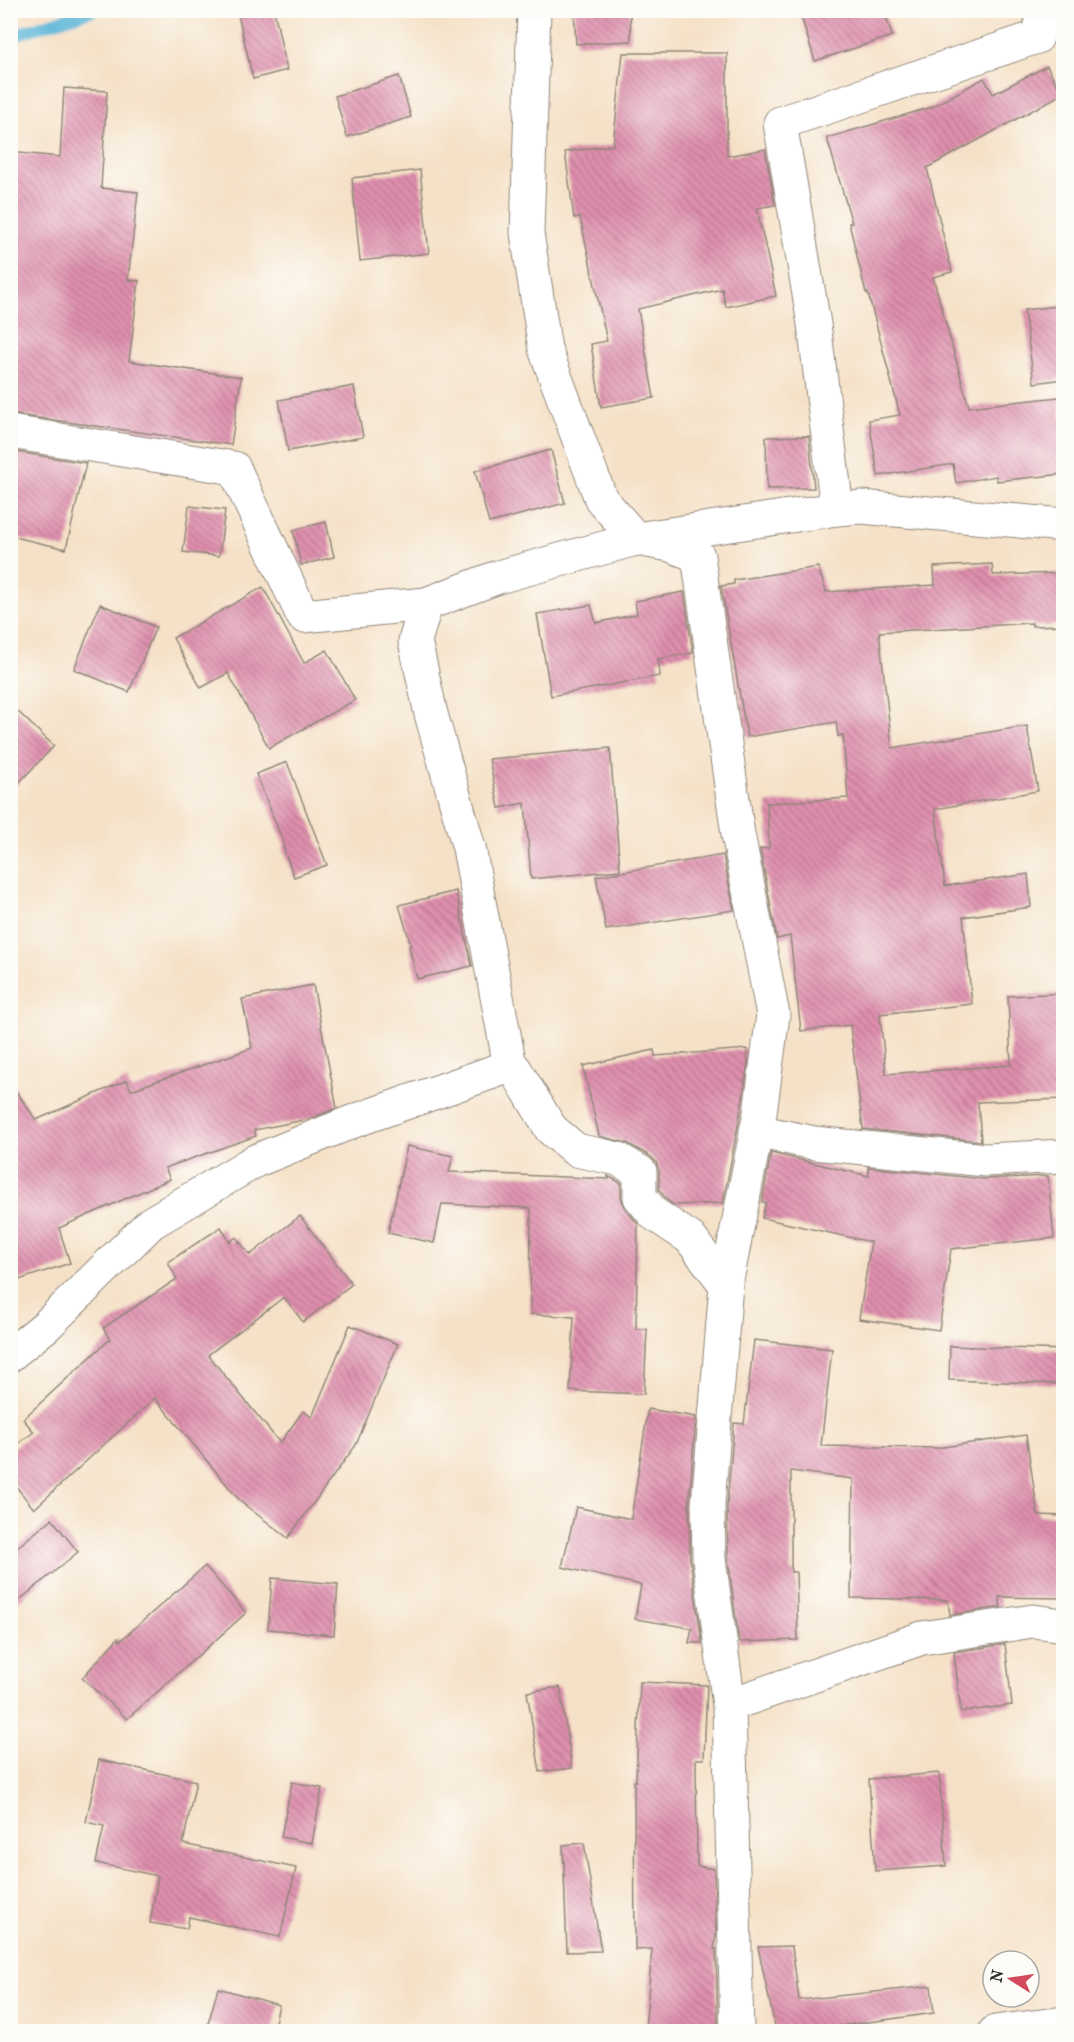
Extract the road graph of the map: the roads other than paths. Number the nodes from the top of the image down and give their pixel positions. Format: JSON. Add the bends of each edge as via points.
{"nodes":[{"id":1,"x":534,"y":10,"type":"edge"},
{"id":2,"x":1045,"y":10,"type":"edge"},
{"id":3,"x":10,"y":432,"type":"edge"},
{"id":4,"x":837,"y":509,"type":"junction"},
{"id":5,"x":1064,"y":525,"type":"edge"},
{"id":6,"x":636,"y":539,"type":"junction"},
{"id":7,"x":426,"y":604,"type":"junction"},
{"id":8,"x":510,"y":1066,"type":"junction"},
{"id":9,"x":756,"y":1131,"type":"junction"},
{"id":10,"x":1064,"y":1156,"type":"edge"},
{"id":11,"x":726,"y":1285,"type":"junction"},
{"id":12,"x":10,"y":1355,"type":"edge"},
{"id":13,"x":1064,"y":1625,"type":"edge"},
{"id":14,"x":729,"y":1705,"type":"junction"},
{"id":15,"x":1064,"y":2023,"type":"edge"},
{"id":16,"x":737,"y":2031,"type":"edge"},
{"id":17,"x":995,"y":2031,"type":"edge"}],
"edges":[{"from":1,"to":6,"type":"street","via":[[527,233],[545,349],[601,499]]},
{"from":2,"to":4,"type":"street","via":[[1038,37],[780,123],[814,324]]},
{"from":3,"to":7,"type":"street","via":[[234,468],[303,616]]},
{"from":4,"to":5,"type":"street","via":[[861,507]]},
{"from":4,"to":6,"type":"street"},
{"from":6,"to":7,"type":"street","via":[[498,577]]},
{"from":6,"to":9,"type":"street","via":[[670,544],[698,556],[738,834],[773,1015]]},
{"from":7,"to":8,"type":"street","via":[[415,641],[469,848]]},
{"from":8,"to":11,"type":"street","via":[[551,1129],[576,1150],[618,1159],[640,1172],[640,1197],[654,1214],[690,1238]]},
{"from":8,"to":12,"type":"street","via":[[255,1161],[151,1223],[46,1326]]},
{"from":9,"to":10,"type":"street","via":[[814,1143],[986,1160]]},
{"from":9,"to":11,"type":"street"},
{"from":11,"to":14,"type":"street","via":[[708,1504],[708,1548]]},
{"from":13,"to":14,"type":"street","via":[[1034,1621],[922,1638]]},
{"from":14,"to":16,"type":"street"},
{"from":15,"to":17,"type":"street"}]}
